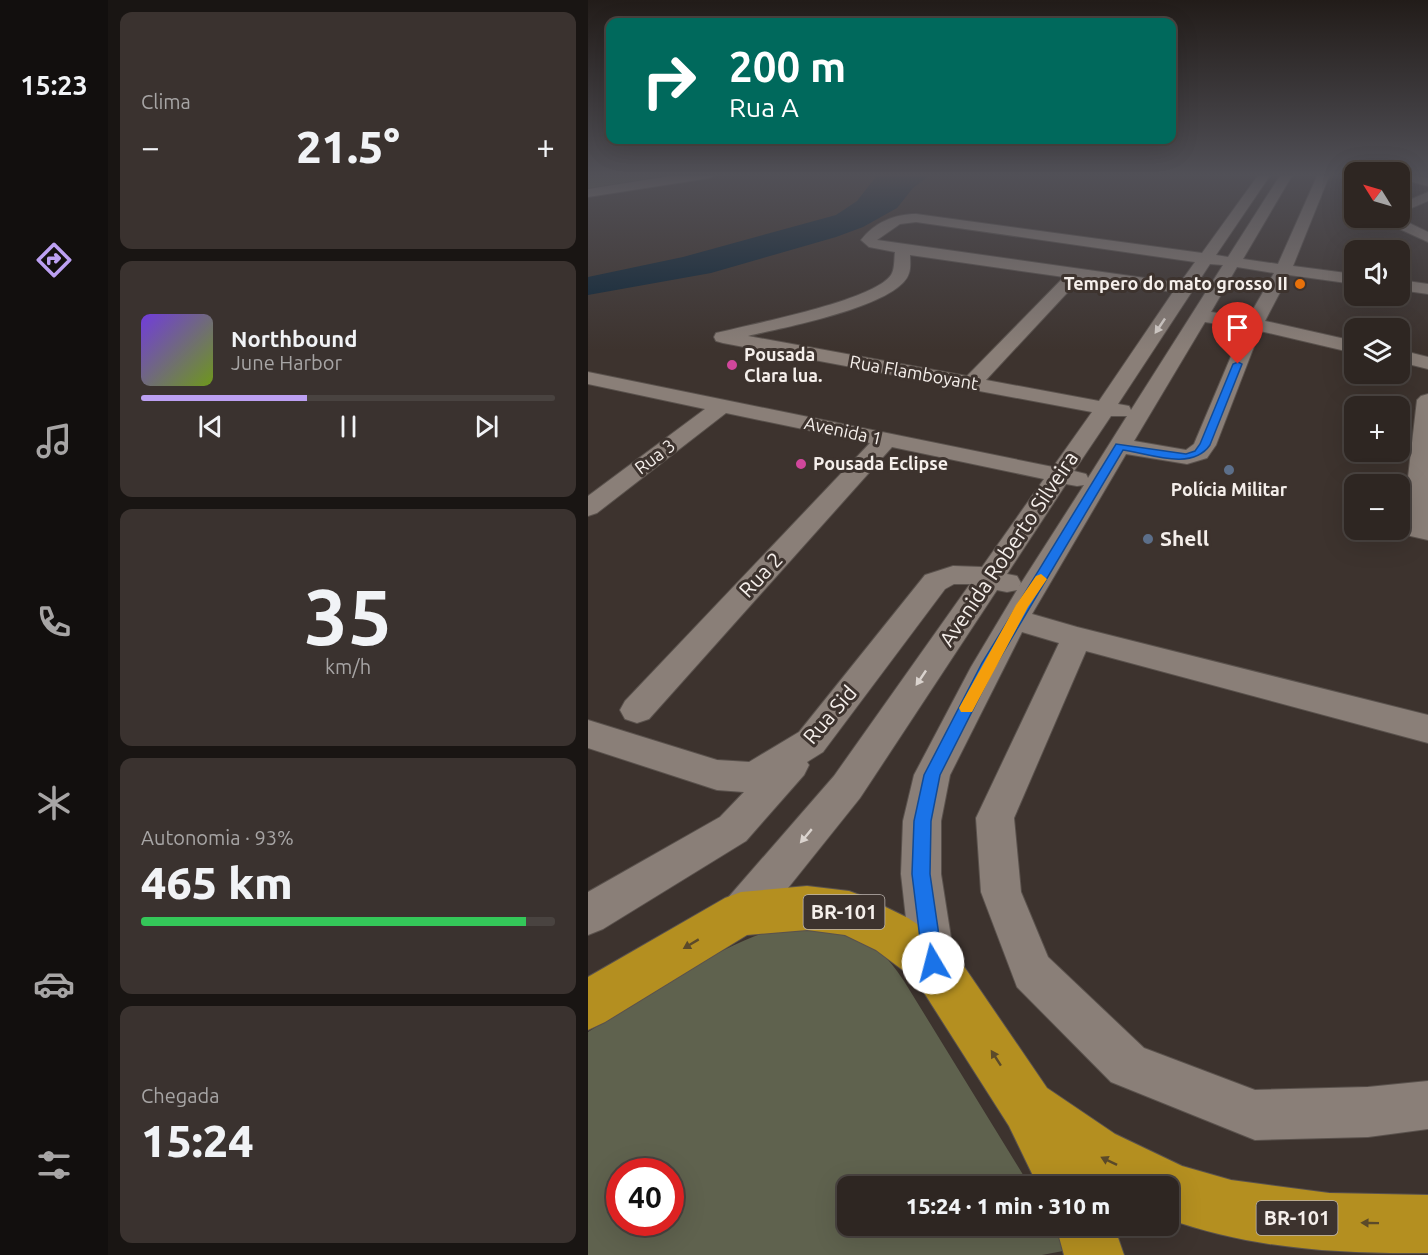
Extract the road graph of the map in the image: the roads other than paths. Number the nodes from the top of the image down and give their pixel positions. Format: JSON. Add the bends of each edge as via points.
{"nodes":[{"id":1,"x":877,"y":233,"type":"edge"},
{"id":2,"x":1037,"y":233,"type":"edge"},
{"id":3,"x":1250,"y":233,"type":"edge"},
{"id":4,"x":1283,"y":233,"type":"edge"},
{"id":5,"x":903,"y":249,"type":"junction"},
{"id":6,"x":1224,"y":255,"type":"junction"},
{"id":7,"x":1283,"y":270,"type":"junction"},
{"id":8,"x":1076,"y":274,"type":"junction"},
{"id":9,"x":1344,"y":278,"type":"edge"},
{"id":10,"x":1410,"y":286,"type":"edge"},
{"id":11,"x":1184,"y":289,"type":"junction"},
{"id":12,"x":1428,"y":289,"type":"edge"},
{"id":13,"x":1198,"y":316,"type":"junction"},
{"id":14,"x":1254,"y":324,"type":"junction"},
{"id":15,"x":1344,"y":344,"type":"edge"},
{"id":16,"x":1410,"y":358,"type":"edge"},
{"id":17,"x":1428,"y":363,"type":"edge"},
{"id":18,"x":588,"y":378,"type":"edge"},
{"id":19,"x":972,"y":383,"type":"junction"},
{"id":20,"x":1428,"y":400,"type":"edge"},
{"id":21,"x":722,"y":406,"type":"junction"},
{"id":22,"x":1105,"y":408,"type":"junction"},
{"id":23,"x":1138,"y":414,"type":"junction"},
{"id":24,"x":885,"y":440,"type":"junction"},
{"id":25,"x":1120,"y":446,"type":"junction"},
{"id":26,"x":1059,"y":475,"type":"junction"},
{"id":27,"x":1098,"y":483,"type":"junction"},
{"id":28,"x":588,"y":508,"type":"edge"},
{"id":29,"x":1428,"y":532,"type":"edge"},
{"id":30,"x":989,"y":578,"type":"junction"},
{"id":31,"x":1033,"y":589,"type":"junction"},
{"id":32,"x":1016,"y":619,"type":"junction"},
{"id":33,"x":1077,"y":638,"type":"junction"},
{"id":34,"x":637,"y":710,"type":"dead end"},
{"id":35,"x":1428,"y":729,"type":"edge"},
{"id":36,"x":588,"y":734,"type":"edge"},
{"id":37,"x":811,"y":742,"type":"junction"},
{"id":38,"x":741,"y":914,"type":"junction"},
{"id":39,"x":588,"y":915,"type":"edge"},
{"id":40,"x":933,"y":963,"type":"junction"},
{"id":41,"x":588,"y":1005,"type":"edge"},
{"id":42,"x":1428,"y":1105,"type":"edge"},
{"id":43,"x":1028,"y":1107,"type":"junction"},
{"id":44,"x":1063,"y":1176,"type":"edge"},
{"id":45,"x":1141,"y":1176,"type":"edge"},
{"id":46,"x":1179,"y":1193,"type":"edge"},
{"id":47,"x":1428,"y":1224,"type":"edge"},
{"id":48,"x":1088,"y":1236,"type":"edge"},
{"id":49,"x":1094,"y":1255,"type":"edge"}],
"edges":[{"from":1,"to":5,"type":"street","via":[[868,240]]},
{"from":2,"to":6,"type":"street"},
{"from":3,"to":6,"type":"street","name":"Avenida Roberto Silveira"},
{"from":4,"to":7,"type":"street"},
{"from":5,"to":8,"type":"street"},
{"from":5,"to":19,"type":"street","name":"Rua Flamboyant","via":[[901,274],[886,290],[859,302],[723,337]]},
{"from":6,"to":7,"type":"street"},
{"from":6,"to":11,"type":"street","name":"Avenida Roberto Silveira"},
{"from":6,"to":13,"type":"street","name":"Avenida Roberto Silveira"},
{"from":7,"to":9,"type":"street"},
{"from":7,"to":14,"type":"street"},
{"from":8,"to":11,"type":"street"},
{"from":8,"to":19,"type":"street"},
{"from":10,"to":12,"type":"street"},
{"from":11,"to":22,"type":"street","name":"Avenida Roberto Silveira","one_way":true},
{"from":13,"to":14,"type":"street"},
{"from":13,"to":23,"type":"street","name":"Avenida Roberto Silveira"},
{"from":14,"to":15,"type":"street"},
{"from":14,"to":25,"type":"street","via":[[1199,453],[1187,457]]},
{"from":16,"to":17,"type":"street"},
{"from":18,"to":21,"type":"street","name":"Avenida 1"},
{"from":19,"to":22,"type":"street","name":"Rua Flamboyant"},
{"from":20,"to":29,"type":"street","via":[[1415,529]]},
{"from":21,"to":24,"type":"street","name":"Avenida 1"},
{"from":21,"to":28,"type":"street","name":"Rua 3"},
{"from":22,"to":23,"type":"street","name":"Rua Flamboyant"},
{"from":22,"to":26,"type":"street","name":"Avenida Roberto Silveira"},
{"from":23,"to":25,"type":"street","name":"Avenida Roberto Silveira"},
{"from":24,"to":26,"type":"street","name":"Avenida 1"},
{"from":24,"to":34,"type":"street","name":"Rua 2"},
{"from":25,"to":27,"type":"street","name":"Avenida Roberto Silveira"},
{"from":26,"to":27,"type":"street","name":"Avenida 1"},
{"from":26,"to":30,"type":"street","name":"Avenida Roberto Silveira"},
{"from":27,"to":31,"type":"street","name":"Avenida Roberto Silveira"},
{"from":30,"to":31,"type":"street","name":"Rua Sid"},
{"from":30,"to":37,"type":"street","name":"Rua Sid","via":[[958,573],[934,582]]},
{"from":30,"to":38,"type":"street","name":"Avenida Roberto Silveira","one_way":true,"via":[[847,787]]},
{"from":31,"to":32,"type":"street","name":"Avenida Roberto Silveira"},
{"from":32,"to":33,"type":"street"},
{"from":32,"to":40,"type":"street","name":"Avenida Roberto Silveira","via":[[987,666],[932,775],[922,821],[921,874]]},
{"from":33,"to":35,"type":"street"},
{"from":33,"to":42,"type":"street","via":[[995,818],[1001,892],[1032,972],[1128,1065],[1255,1115],[1368,1112]]},
{"from":36,"to":37,"type":"street","name":"Rua Sid","via":[[717,775],[754,777]]},
{"from":37,"to":39,"type":"street","via":[[733,829]]},
{"from":38,"to":40,"type":"highway","number":"BR-101","via":[[807,908],[849,913],[892,934]]},
{"from":38,"to":41,"type":"highway","number":"BR-101","one_way":true},
{"from":43,"to":40,"type":"highway","number":"BR-101","one_way":true},
{"from":43,"to":44,"type":"highway"},
{"from":45,"to":43,"type":"highway","number":"BR-101","one_way":true,"via":[[1095,1154]]},
{"from":47,"to":46,"type":"highway","number":"BR-101","one_way":true,"via":[[1337,1222],[1232,1210]]},
{"from":48,"to":49,"type":"highway"}]}
